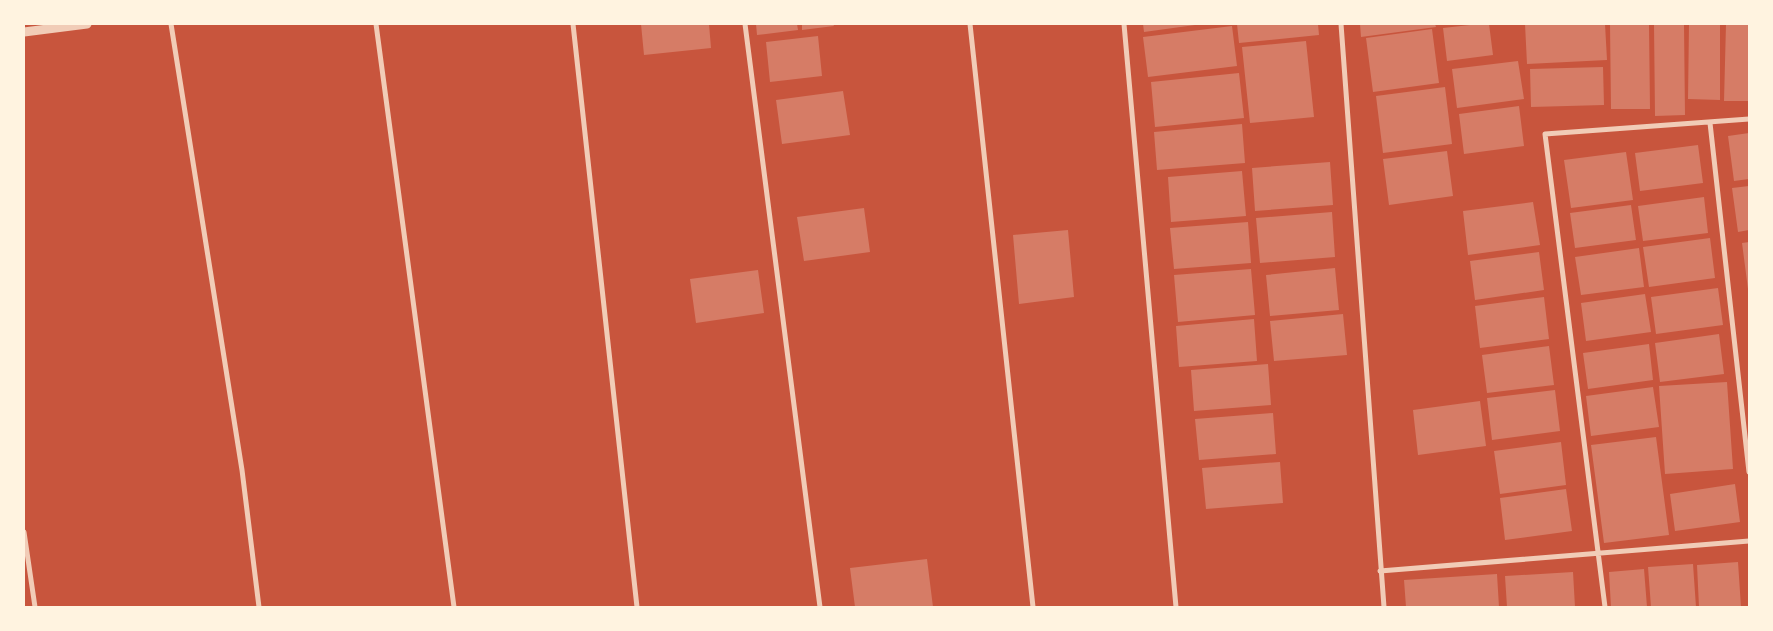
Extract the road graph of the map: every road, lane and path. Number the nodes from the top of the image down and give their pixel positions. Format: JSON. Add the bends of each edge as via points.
{"nodes":[{"id":1,"x":87,"y":24,"type":"edge"},
{"id":2,"x":171,"y":24,"type":"edge"},
{"id":3,"x":376,"y":24,"type":"edge"},
{"id":4,"x":573,"y":24,"type":"edge"},
{"id":5,"x":745,"y":24,"type":"edge"},
{"id":6,"x":970,"y":24,"type":"edge"},
{"id":7,"x":1124,"y":24,"type":"edge"},
{"id":8,"x":1341,"y":24,"type":"edge"},
{"id":9,"x":24,"y":32,"type":"edge"},
{"id":10,"x":1749,"y":119,"type":"edge"},
{"id":11,"x":1710,"y":123,"type":"junction"},
{"id":12,"x":1749,"y":472,"type":"edge"},
{"id":13,"x":24,"y":532,"type":"edge"},
{"id":14,"x":1749,"y":541,"type":"edge"},
{"id":15,"x":1599,"y":553,"type":"junction"},
{"id":16,"x":1380,"y":571,"type":"junction"},
{"id":17,"x":35,"y":607,"type":"edge"},
{"id":18,"x":259,"y":607,"type":"edge"},
{"id":19,"x":454,"y":607,"type":"edge"},
{"id":20,"x":637,"y":607,"type":"edge"},
{"id":21,"x":820,"y":607,"type":"edge"},
{"id":22,"x":1033,"y":607,"type":"edge"},
{"id":23,"x":1176,"y":607,"type":"edge"},
{"id":24,"x":1384,"y":607,"type":"edge"},
{"id":25,"x":1605,"y":607,"type":"edge"}],
"edges":[{"from":1,"to":9,"type":"street"},
{"from":2,"to":18,"type":"street","via":[[242,470]]},
{"from":3,"to":19,"type":"street"},
{"from":4,"to":20,"type":"street"},
{"from":5,"to":21,"type":"street"},
{"from":6,"to":22,"type":"street"},
{"from":7,"to":23,"type":"street"},
{"from":8,"to":16,"type":"street"},
{"from":10,"to":11,"type":"street"},
{"from":11,"to":12,"type":"street"},
{"from":11,"to":15,"type":"street","via":[[1545,134]]},
{"from":13,"to":17,"type":"street"},
{"from":14,"to":15,"type":"street"},
{"from":15,"to":16,"type":"street"},
{"from":15,"to":25,"type":"street"},
{"from":16,"to":24,"type":"street"}]}
